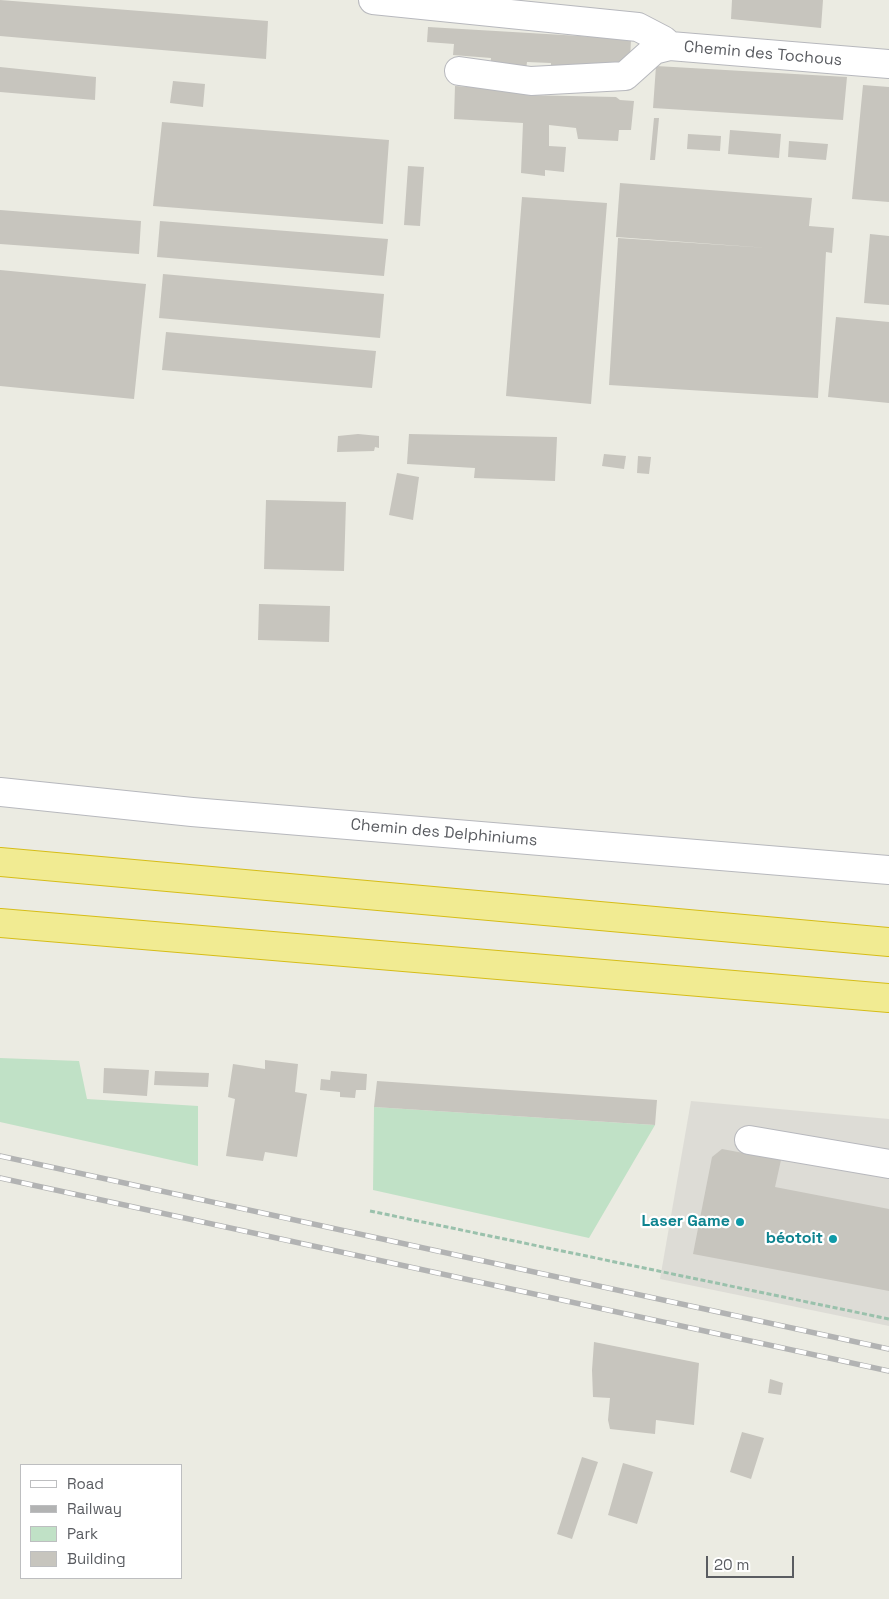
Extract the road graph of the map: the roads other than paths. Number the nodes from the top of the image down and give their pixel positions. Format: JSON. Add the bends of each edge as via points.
{"nodes":[{"id":1,"x":374,"y":0,"type":"edge"},
{"id":2,"x":670,"y":46,"type":"junction"},
{"id":3,"x":889,"y":64,"type":"edge"},
{"id":4,"x":459,"y":71,"type":"dead end"},
{"id":5,"x":0,"y":792,"type":"edge"},
{"id":6,"x":0,"y":862,"type":"edge"},
{"id":7,"x":889,"y":870,"type":"edge"},
{"id":8,"x":0,"y":923,"type":"edge"},
{"id":9,"x":889,"y":942,"type":"edge"},
{"id":10,"x":889,"y":998,"type":"edge"},
{"id":11,"x":748,"y":1140,"type":"dead end"},
{"id":12,"x":889,"y":1164,"type":"edge"}],
"edges":[{"from":1,"to":2,"type":"street","name":"Chemin des Tochous","via":[[638,28]]},
{"from":2,"to":3,"type":"street","name":"Chemin des Tochous"},
{"from":2,"to":4,"type":"street","via":[[654,50],[625,76],[531,81]]},
{"from":5,"to":7,"type":"street","name":"Chemin des Delphiniums","via":[[192,812]]},
{"from":6,"to":9,"type":"highway"},
{"from":8,"to":10,"type":"highway"},
{"from":11,"to":12,"type":"street"}]}
